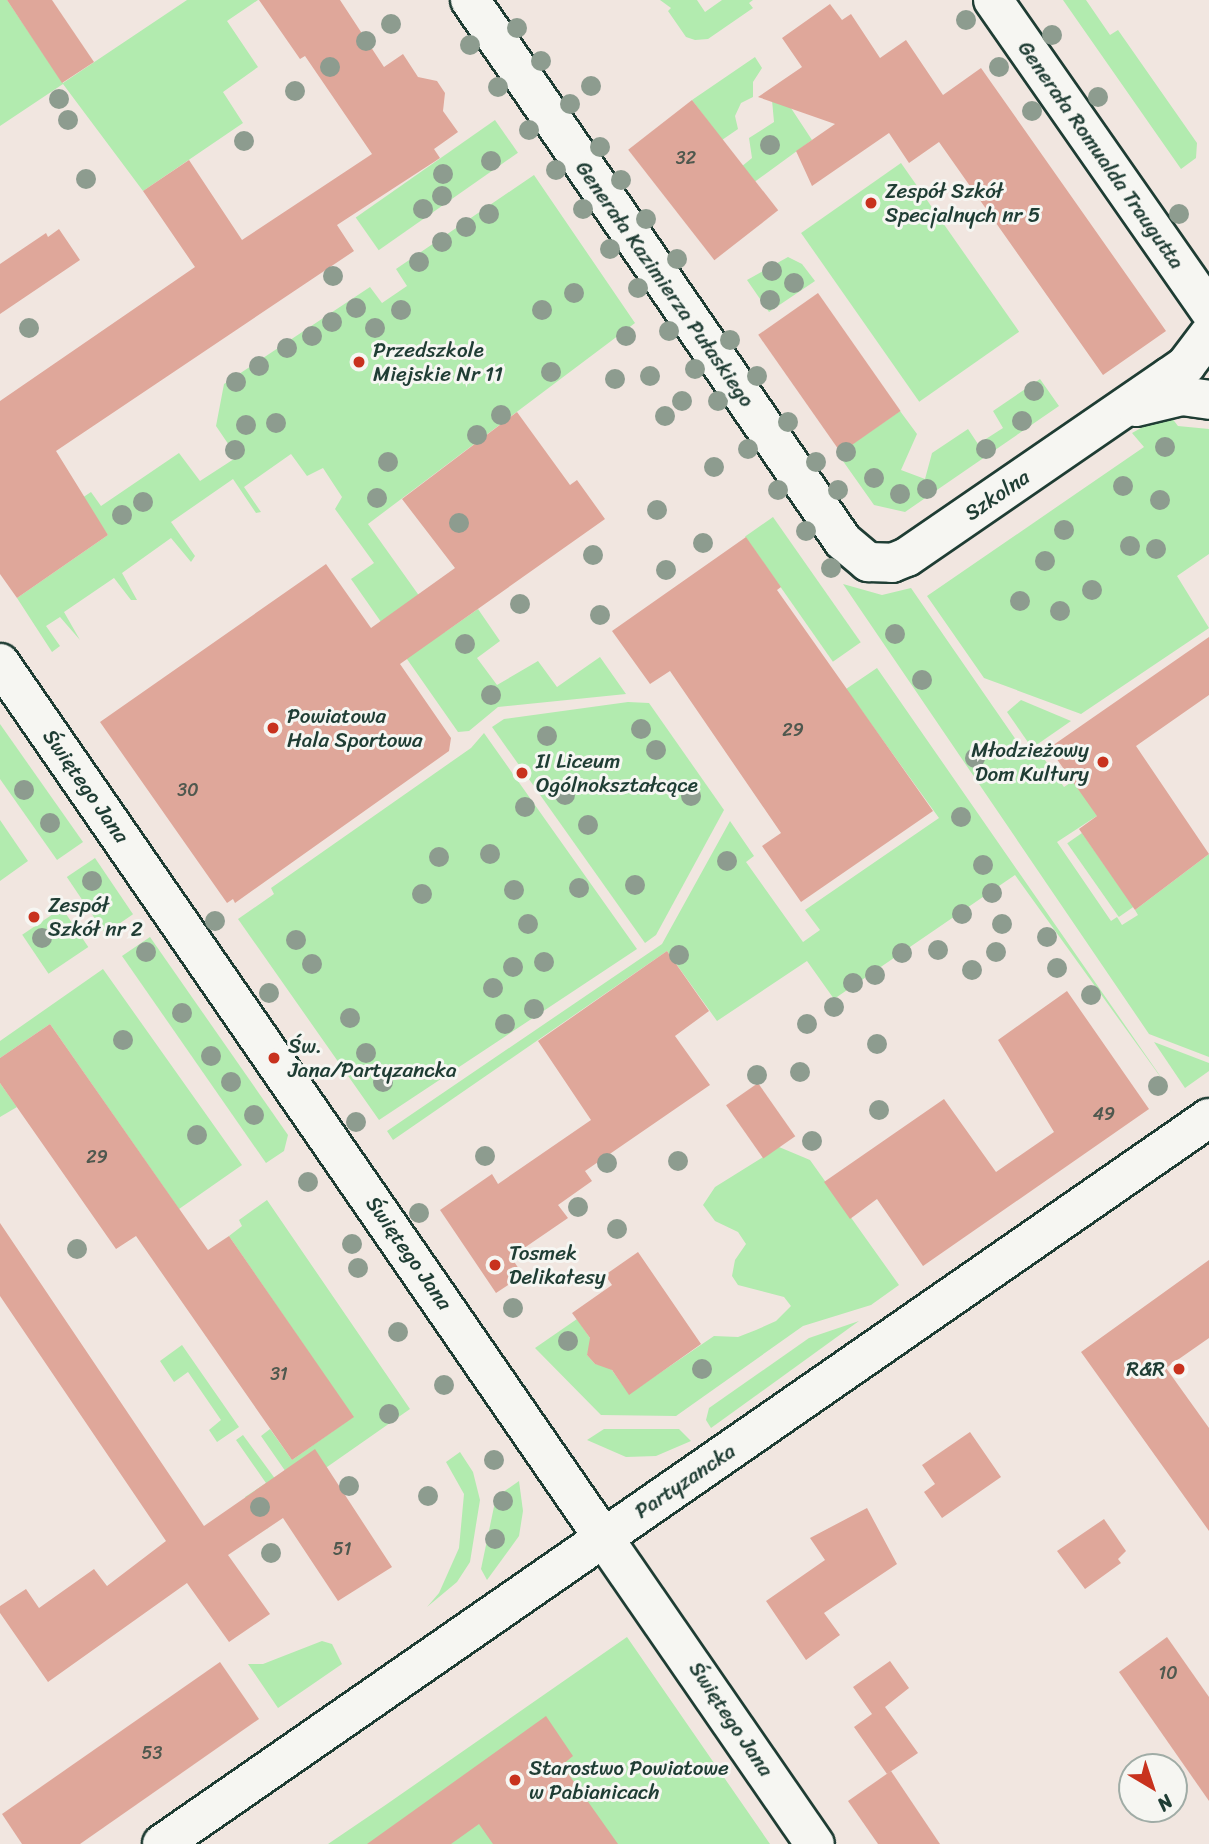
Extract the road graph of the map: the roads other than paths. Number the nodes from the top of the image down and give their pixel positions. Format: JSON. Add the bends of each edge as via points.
{"nodes":[{"id":1,"x":470,"y":0,"type":"edge"},
{"id":2,"x":993,"y":0,"type":"edge"},
{"id":3,"x":1209,"y":310,"type":"edge"},
{"id":4,"x":1209,"y":335,"type":"edge"},
{"id":5,"x":1209,"y":400,"type":"edge"},
{"id":6,"x":1121,"y":410,"type":"junction"},
{"id":7,"x":867,"y":562,"type":"joint"},
{"id":8,"x":0,"y":663,"type":"edge"},
{"id":9,"x":1209,"y":1118,"type":"edge"},
{"id":10,"x":603,"y":1536,"type":"junction"},
{"id":11,"x":162,"y":1844,"type":"edge"},
{"id":12,"x":815,"y":1844,"type":"edge"}],
"edges":[{"from":1,"to":7,"type":"main road","name":"Generała Kazimierza Pułaskiego","via":[[843,541]]},
{"from":2,"to":3,"type":"main road","name":"Generała Romualda Traugutta"},
{"from":4,"to":6,"type":"main road","name":"Szkolna","via":[[1186,365]]},
{"from":5,"to":6,"type":"main road","name":"Szkolna","via":[[1182,396]]},
{"from":6,"to":7,"type":"main road","name":"Szkolna","via":[[906,557],[892,563]]},
{"from":8,"to":10,"type":"main road","name":"Świętego Jana"},
{"from":9,"to":10,"type":"main road","name":"Partyzancka"},
{"from":10,"to":11,"type":"main road","name":"Partyzancka"},
{"from":10,"to":12,"type":"main road","name":"Świętego Jana"}]}
